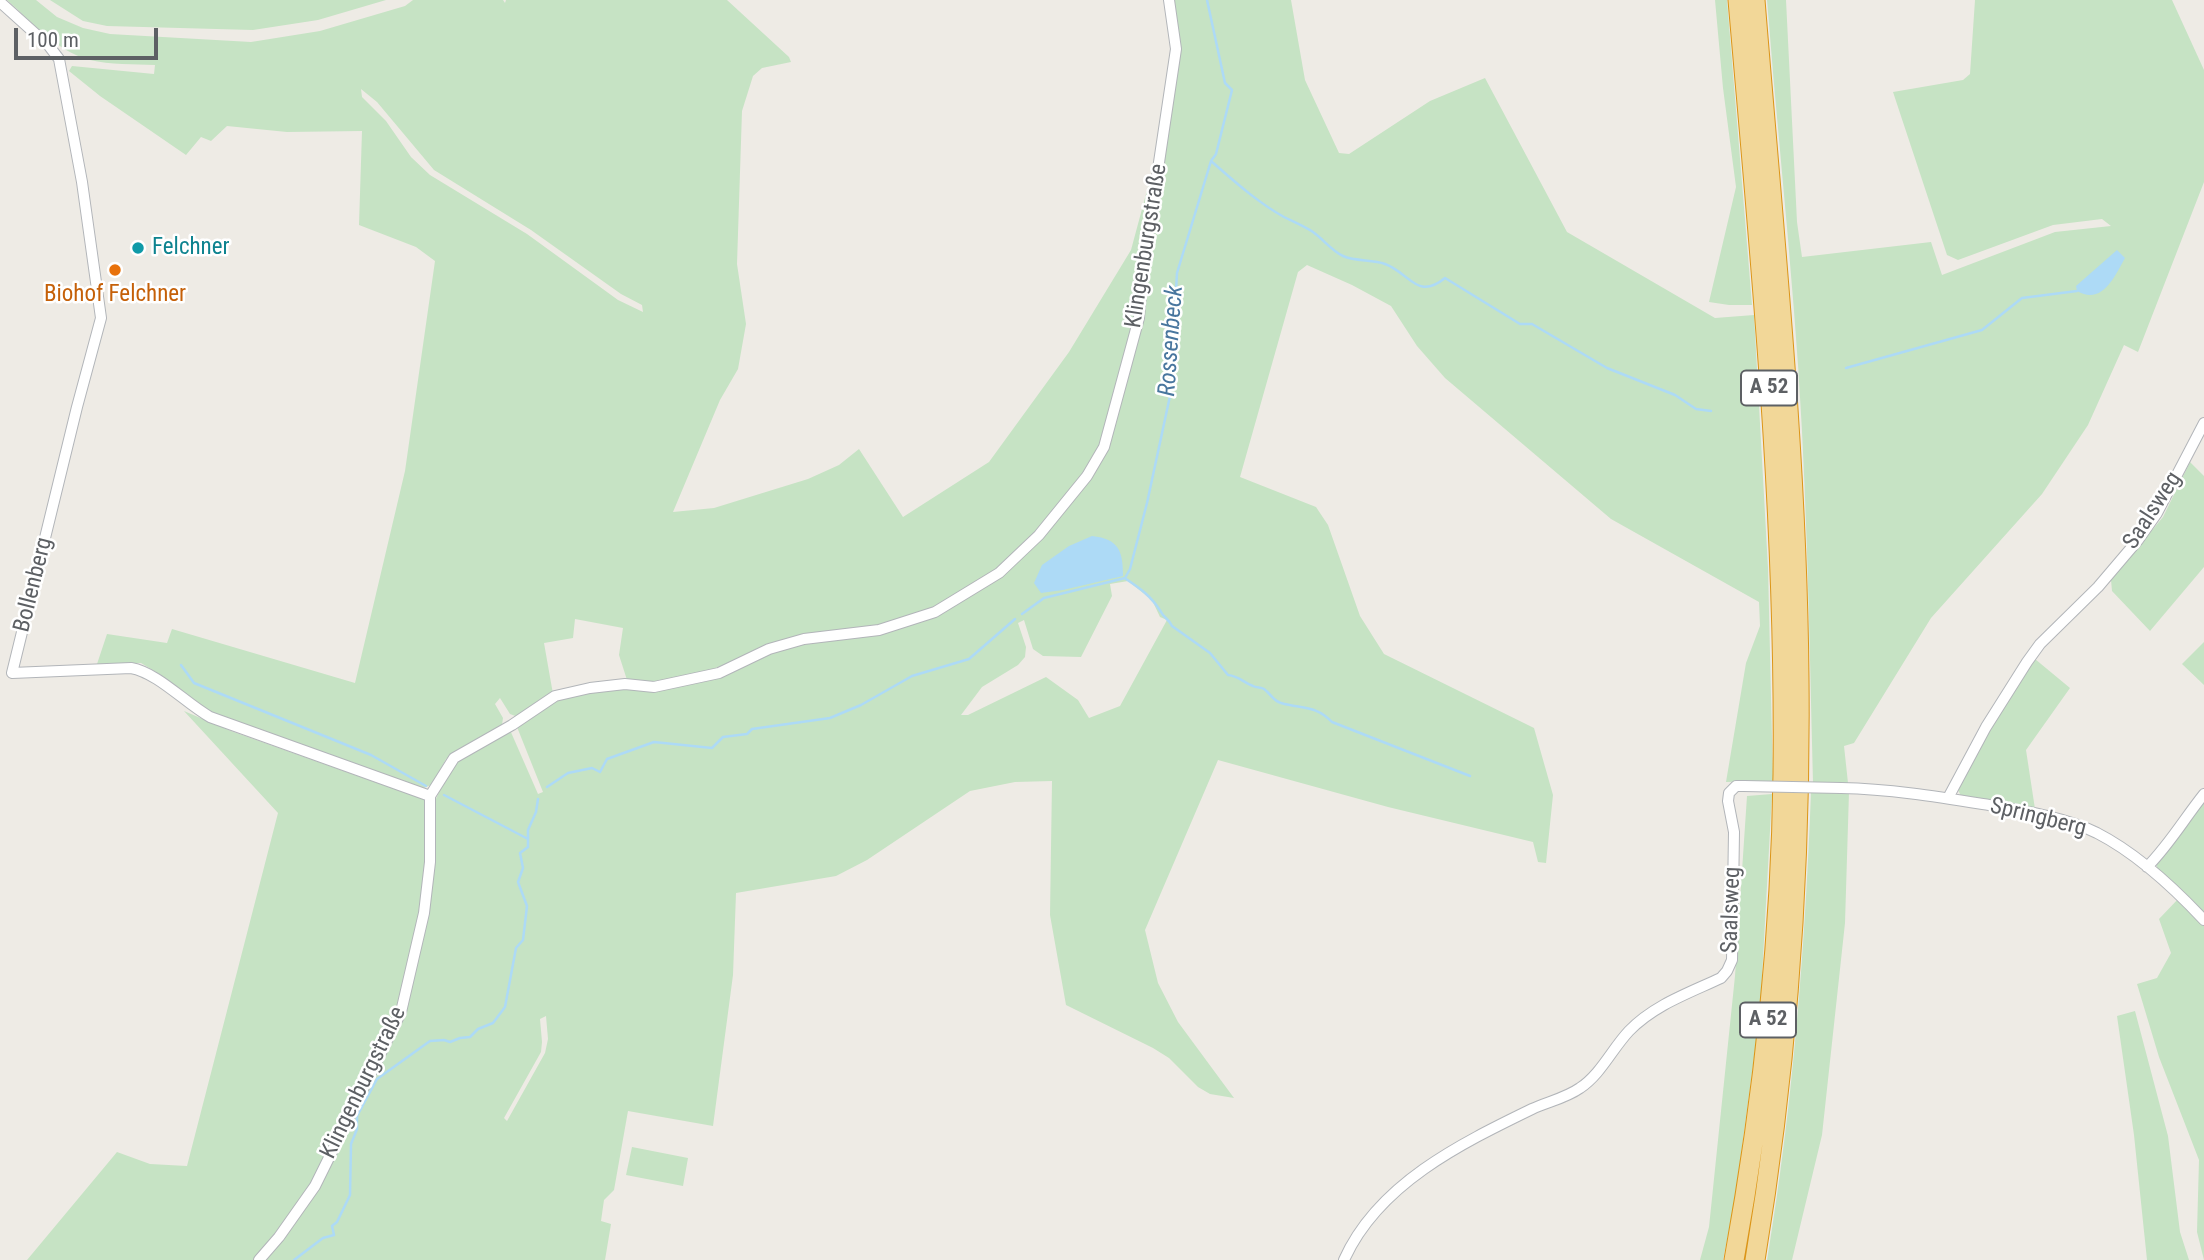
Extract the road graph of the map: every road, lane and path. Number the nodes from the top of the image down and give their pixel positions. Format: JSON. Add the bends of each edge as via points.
{"nodes":[{"id":1,"x":1169,"y":0,"type":"edge"},
{"id":2,"x":1738,"y":0,"type":"edge"},
{"id":3,"x":1755,"y":0,"type":"edge"},
{"id":4,"x":0,"y":2,"type":"edge"},
{"id":5,"x":2204,"y":423,"type":"edge"},
{"id":6,"x":2204,"y":794,"type":"edge"},
{"id":7,"x":430,"y":796,"type":"junction"},
{"id":8,"x":1950,"y":798,"type":"junction"},
{"id":9,"x":2147,"y":867,"type":"junction"},
{"id":10,"x":2204,"y":920,"type":"edge"},
{"id":11,"x":259,"y":1260,"type":"edge"},
{"id":12,"x":1344,"y":1260,"type":"edge"},
{"id":13,"x":1734,"y":1260,"type":"edge"},
{"id":14,"x":1755,"y":1260,"type":"edge"}],
"edges":[{"from":1,"to":7,"type":"street","name":"Klingenburgstraße","via":[[1176,49],[1139,318],[1104,447],[1040,535],[999,573],[935,612],[879,630],[804,639],[769,649],[719,673],[654,687],[625,684],[555,696],[454,758]]},
{"from":2,"to":13,"type":"highway","number":"A 52","via":[[1775,476],[1783,777],[1763,1077]]},
{"from":3,"to":14,"type":"highway","number":"A 52","via":[[1789,436],[1799,777],[1791,947],[1770,1172]]},
{"from":4,"to":7,"type":"street","name":"Bollenberg","via":[[59,59],[101,318],[12,673],[144,670],[210,717]]},
{"from":5,"to":8,"type":"street","name":"Saalsweg","via":[[2169,495],[2138,540],[2027,662],[1986,727]]},
{"from":6,"to":9,"type":"street"},
{"from":7,"to":11,"type":"street","name":"Klingenburgstraße","via":[[424,913],[401,1013],[315,1186]]},
{"from":8,"to":9,"type":"street","name":"Springberg","via":[[2067,822],[2096,833]]},
{"from":8,"to":12,"type":"street","name":"Saalsweg","bridge":true,"via":[[1885,789],[1736,786],[1729,793],[1734,832],[1732,960],[1727,971],[1646,1016],[1580,1088],[1469,1142],[1407,1182],[1370,1218]]},
{"from":9,"to":10,"type":"street","name":"Springberg"}]}
